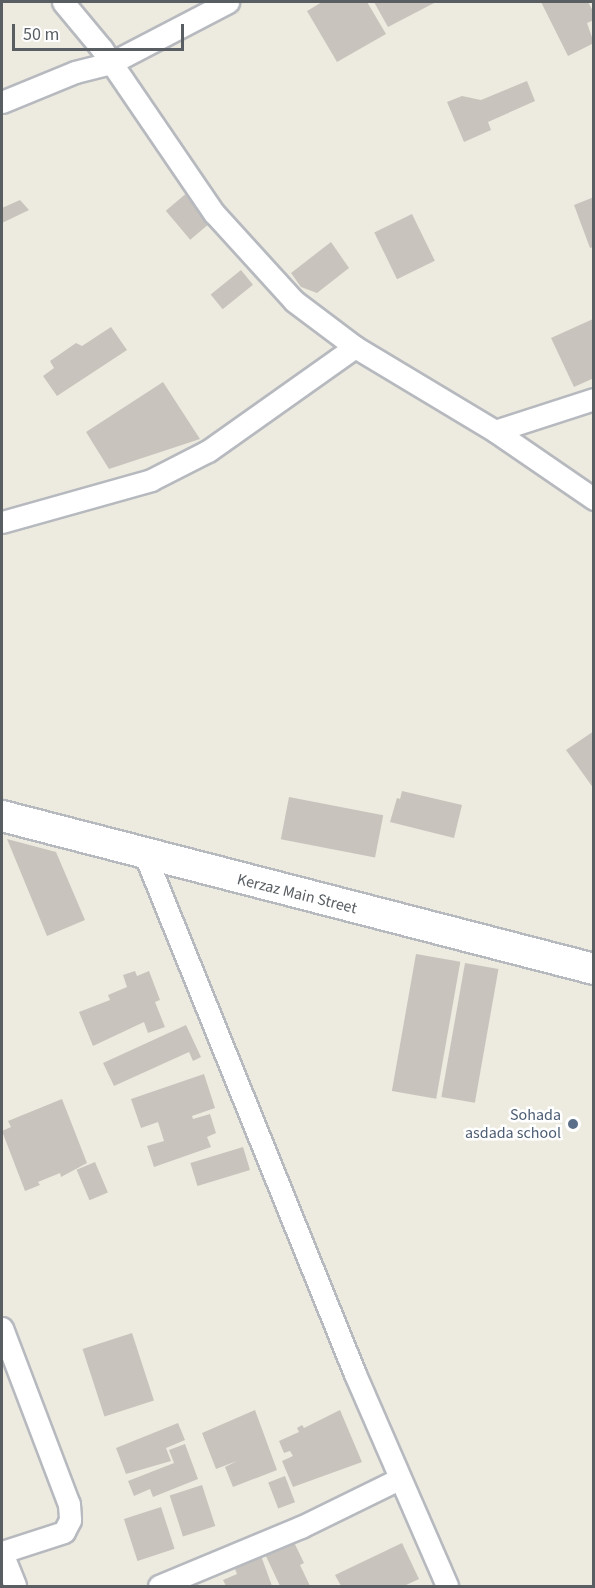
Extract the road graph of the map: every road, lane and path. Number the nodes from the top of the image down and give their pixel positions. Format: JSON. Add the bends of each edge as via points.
{"nodes":[{"id":1,"x":63,"y":2,"type":"edge"},
{"id":2,"x":228,"y":2,"type":"edge"},
{"id":3,"x":111,"y":63,"type":"junction"},
{"id":4,"x":2,"y":102,"type":"edge"},
{"id":5,"x":355,"y":347,"type":"junction"},
{"id":6,"x":594,"y":399,"type":"edge"},
{"id":7,"x":495,"y":431,"type":"junction"},
{"id":8,"x":594,"y":500,"type":"edge"},
{"id":9,"x":2,"y":522,"type":"edge"},
{"id":10,"x":2,"y":816,"type":"edge"},
{"id":11,"x":145,"y":855,"type":"junction"},
{"id":12,"x":594,"y":969,"type":"edge"},
{"id":13,"x":2,"y":1328,"type":"edge"},
{"id":14,"x":399,"y":1479,"type":"junction"},
{"id":15,"x":2,"y":1552,"type":"edge"},
{"id":16,"x":15,"y":1587,"type":"edge"},
{"id":17,"x":159,"y":1587,"type":"edge"},
{"id":18,"x":447,"y":1587,"type":"edge"}],
"edges":[{"from":1,"to":3,"type":"street"},
{"from":2,"to":3,"type":"street"},
{"from":3,"to":4,"type":"street","via":[[75,72]]},
{"from":3,"to":5,"type":"street","via":[[214,213],[294,301]]},
{"from":5,"to":7,"type":"street"},
{"from":5,"to":9,"type":"street","via":[[207,451],[151,480]]},
{"from":6,"to":7,"type":"street"},
{"from":7,"to":8,"type":"street"},
{"from":10,"to":11,"type":"street","name":"Kerzaz Main Street"},
{"from":11,"to":12,"type":"street","name":"Kerzaz Main Street"},
{"from":11,"to":14,"type":"street"},
{"from":13,"to":15,"type":"street","via":[[69,1504],[70,1520],[64,1532]]},
{"from":14,"to":17,"type":"street","via":[[301,1527]]},
{"from":14,"to":18,"type":"street"},
{"from":15,"to":16,"type":"street"}]}
